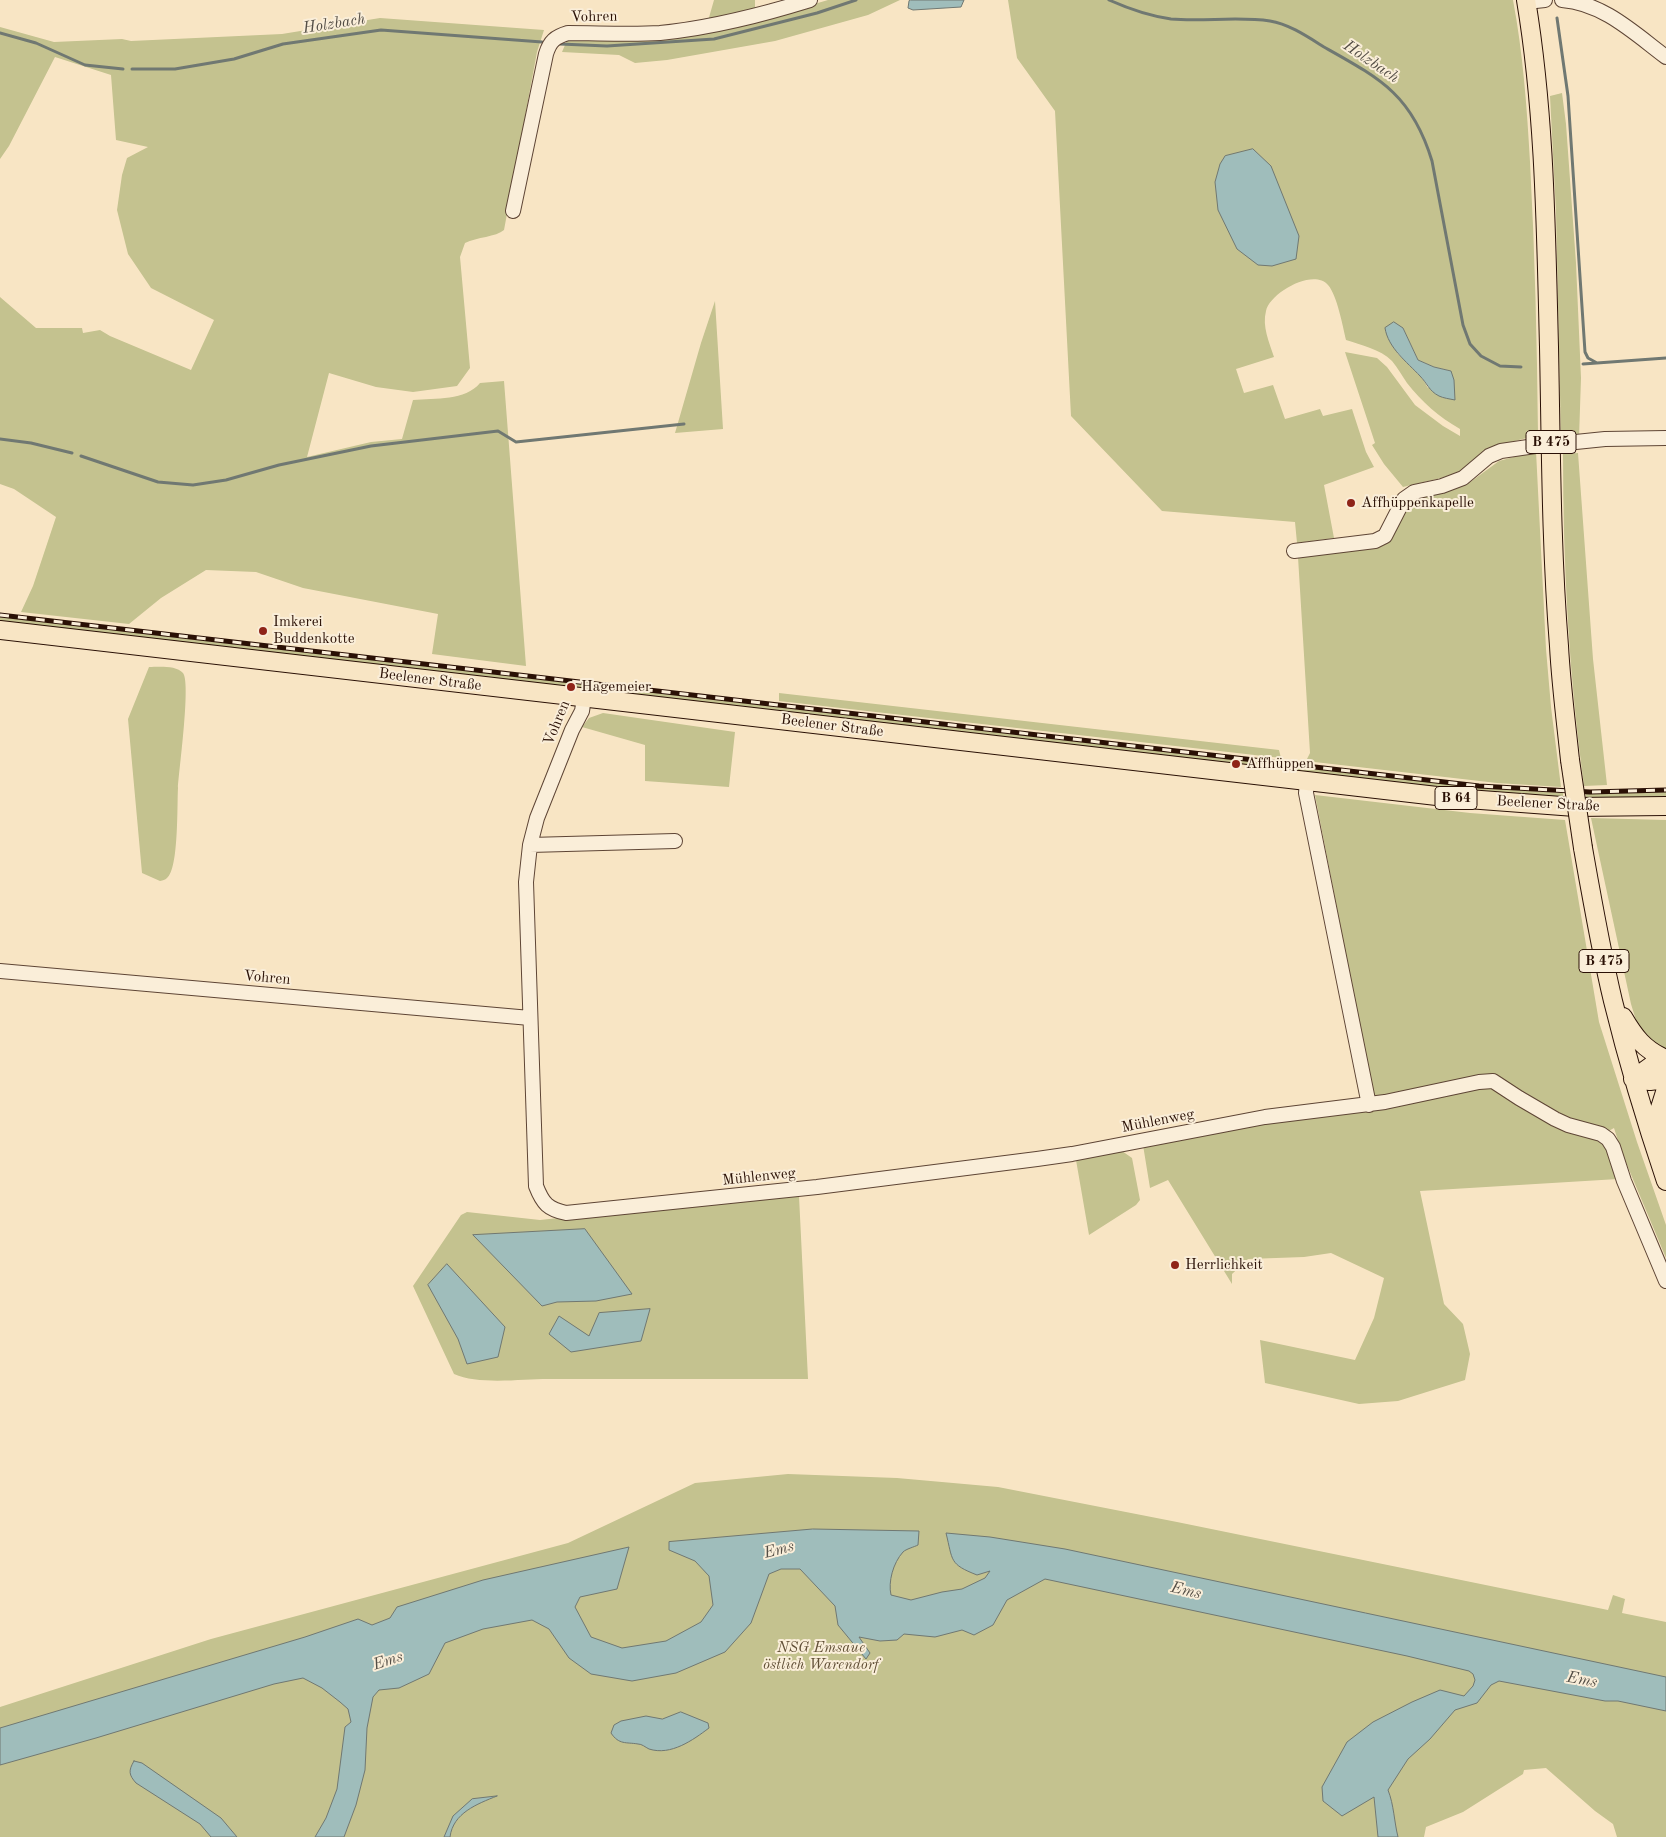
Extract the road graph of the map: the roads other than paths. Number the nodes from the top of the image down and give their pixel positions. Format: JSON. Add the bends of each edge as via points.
{"nodes":[{"id":1,"x":810,"y":0,"type":"edge"},
{"id":2,"x":1545,"y":0,"type":"edge"},
{"id":3,"x":1562,"y":0,"type":"edge"},
{"id":4,"x":1526,"y":1,"type":"edge"},
{"id":5,"x":1666,"y":57,"type":"edge"},
{"id":6,"x":513,"y":211,"type":"dead end"},
{"id":7,"x":1666,"y":438,"type":"edge"},
{"id":8,"x":1566,"y":444,"type":"dead end"},
{"id":9,"x":1535,"y":446,"type":"dead end"},
{"id":10,"x":1294,"y":551,"type":"dead end"},
{"id":11,"x":0,"y":630,"type":"edge"},
{"id":12,"x":584,"y":698,"type":"junction"},
{"id":13,"x":1307,"y":781,"type":"junction"},
{"id":14,"x":1666,"y":806,"type":"edge"},
{"id":15,"x":674,"y":841,"type":"dead end"},
{"id":16,"x":530,"y":845,"type":"junction"},
{"id":17,"x":0,"y":971,"type":"edge"},
{"id":18,"x":1613,"y":1000,"type":"junction"},
{"id":19,"x":530,"y":1018,"type":"junction"},
{"id":20,"x":1666,"y":1060,"type":"edge"},
{"id":21,"x":1633,"y":1078,"type":"junction"},
{"id":22,"x":1666,"y":1078,"type":"edge"},
{"id":23,"x":1666,"y":1089,"type":"edge"},
{"id":24,"x":1369,"y":1104,"type":"junction"},
{"id":25,"x":1659,"y":1160,"type":"junction"},
{"id":26,"x":1666,"y":1181,"type":"edge"},
{"id":27,"x":548,"y":1206,"type":"joint"},
{"id":28,"x":1666,"y":1281,"type":"edge"}],
"edges":[{"from":1,"to":6,"type":"street","name":"Vohren","via":[[713,26],[659,33],[568,33],[558,36],[546,54]]},
{"from":2,"to":4,"type":"street"},
{"from":3,"to":5,"type":"street","via":[[1594,6]]},
{"from":4,"to":18,"type":"main road","number":"B 475","bridge":true,"via":[[1540,124],[1545,211],[1559,646],[1570,760],[1583,848]]},
{"from":7,"to":8,"type":"street","via":[[1606,439]]},
{"from":9,"to":10,"type":"street","via":[[1501,451],[1489,456],[1463,478],[1414,492],[1404,499],[1385,536],[1375,541]]},
{"from":11,"to":12,"type":"main road","name":"Beelener Straße","number":"B 64"},
{"from":12,"to":13,"type":"main road","name":"Beelener Straße","number":"B 64"},
{"from":12,"to":16,"type":"street","name":"Vohren","via":[[582,711],[537,818]]},
{"from":13,"to":14,"type":"main road","name":"Beelener Straße","number":"B 64","via":[[1539,805]]},
{"from":13,"to":24,"type":"street","via":[[1306,793]]},
{"from":15,"to":16,"type":"street"},
{"from":16,"to":19,"type":"street","name":"Vohren","via":[[526,882]]},
{"from":17,"to":19,"type":"street","name":"Vohren"},
{"from":18,"to":20,"type":"main road","via":[[1639,1042]]},
{"from":18,"to":21,"type":"main road","number":"B 475"},
{"from":19,"to":27,"type":"street","name":"Vohren","via":[[536,1186]]},
{"from":20,"to":21,"type":"main road"},
{"from":21,"to":22,"type":"main road","via":[[1650,1081]]},
{"from":21,"to":25,"type":"main road","number":"B 475"},
{"from":23,"to":25,"type":"main road","via":[[1659,1114]]},
{"from":24,"to":27,"type":"street","name":"Mühlenweg","via":[[1265,1117],[1072,1154],[818,1187],[566,1213]]},
{"from":24,"to":28,"type":"street","name":"Mühlenweg","via":[[1493,1081],[1555,1119],[1604,1136],[1613,1147]]},
{"from":25,"to":26,"type":"main road","number":"B 475"}]}
